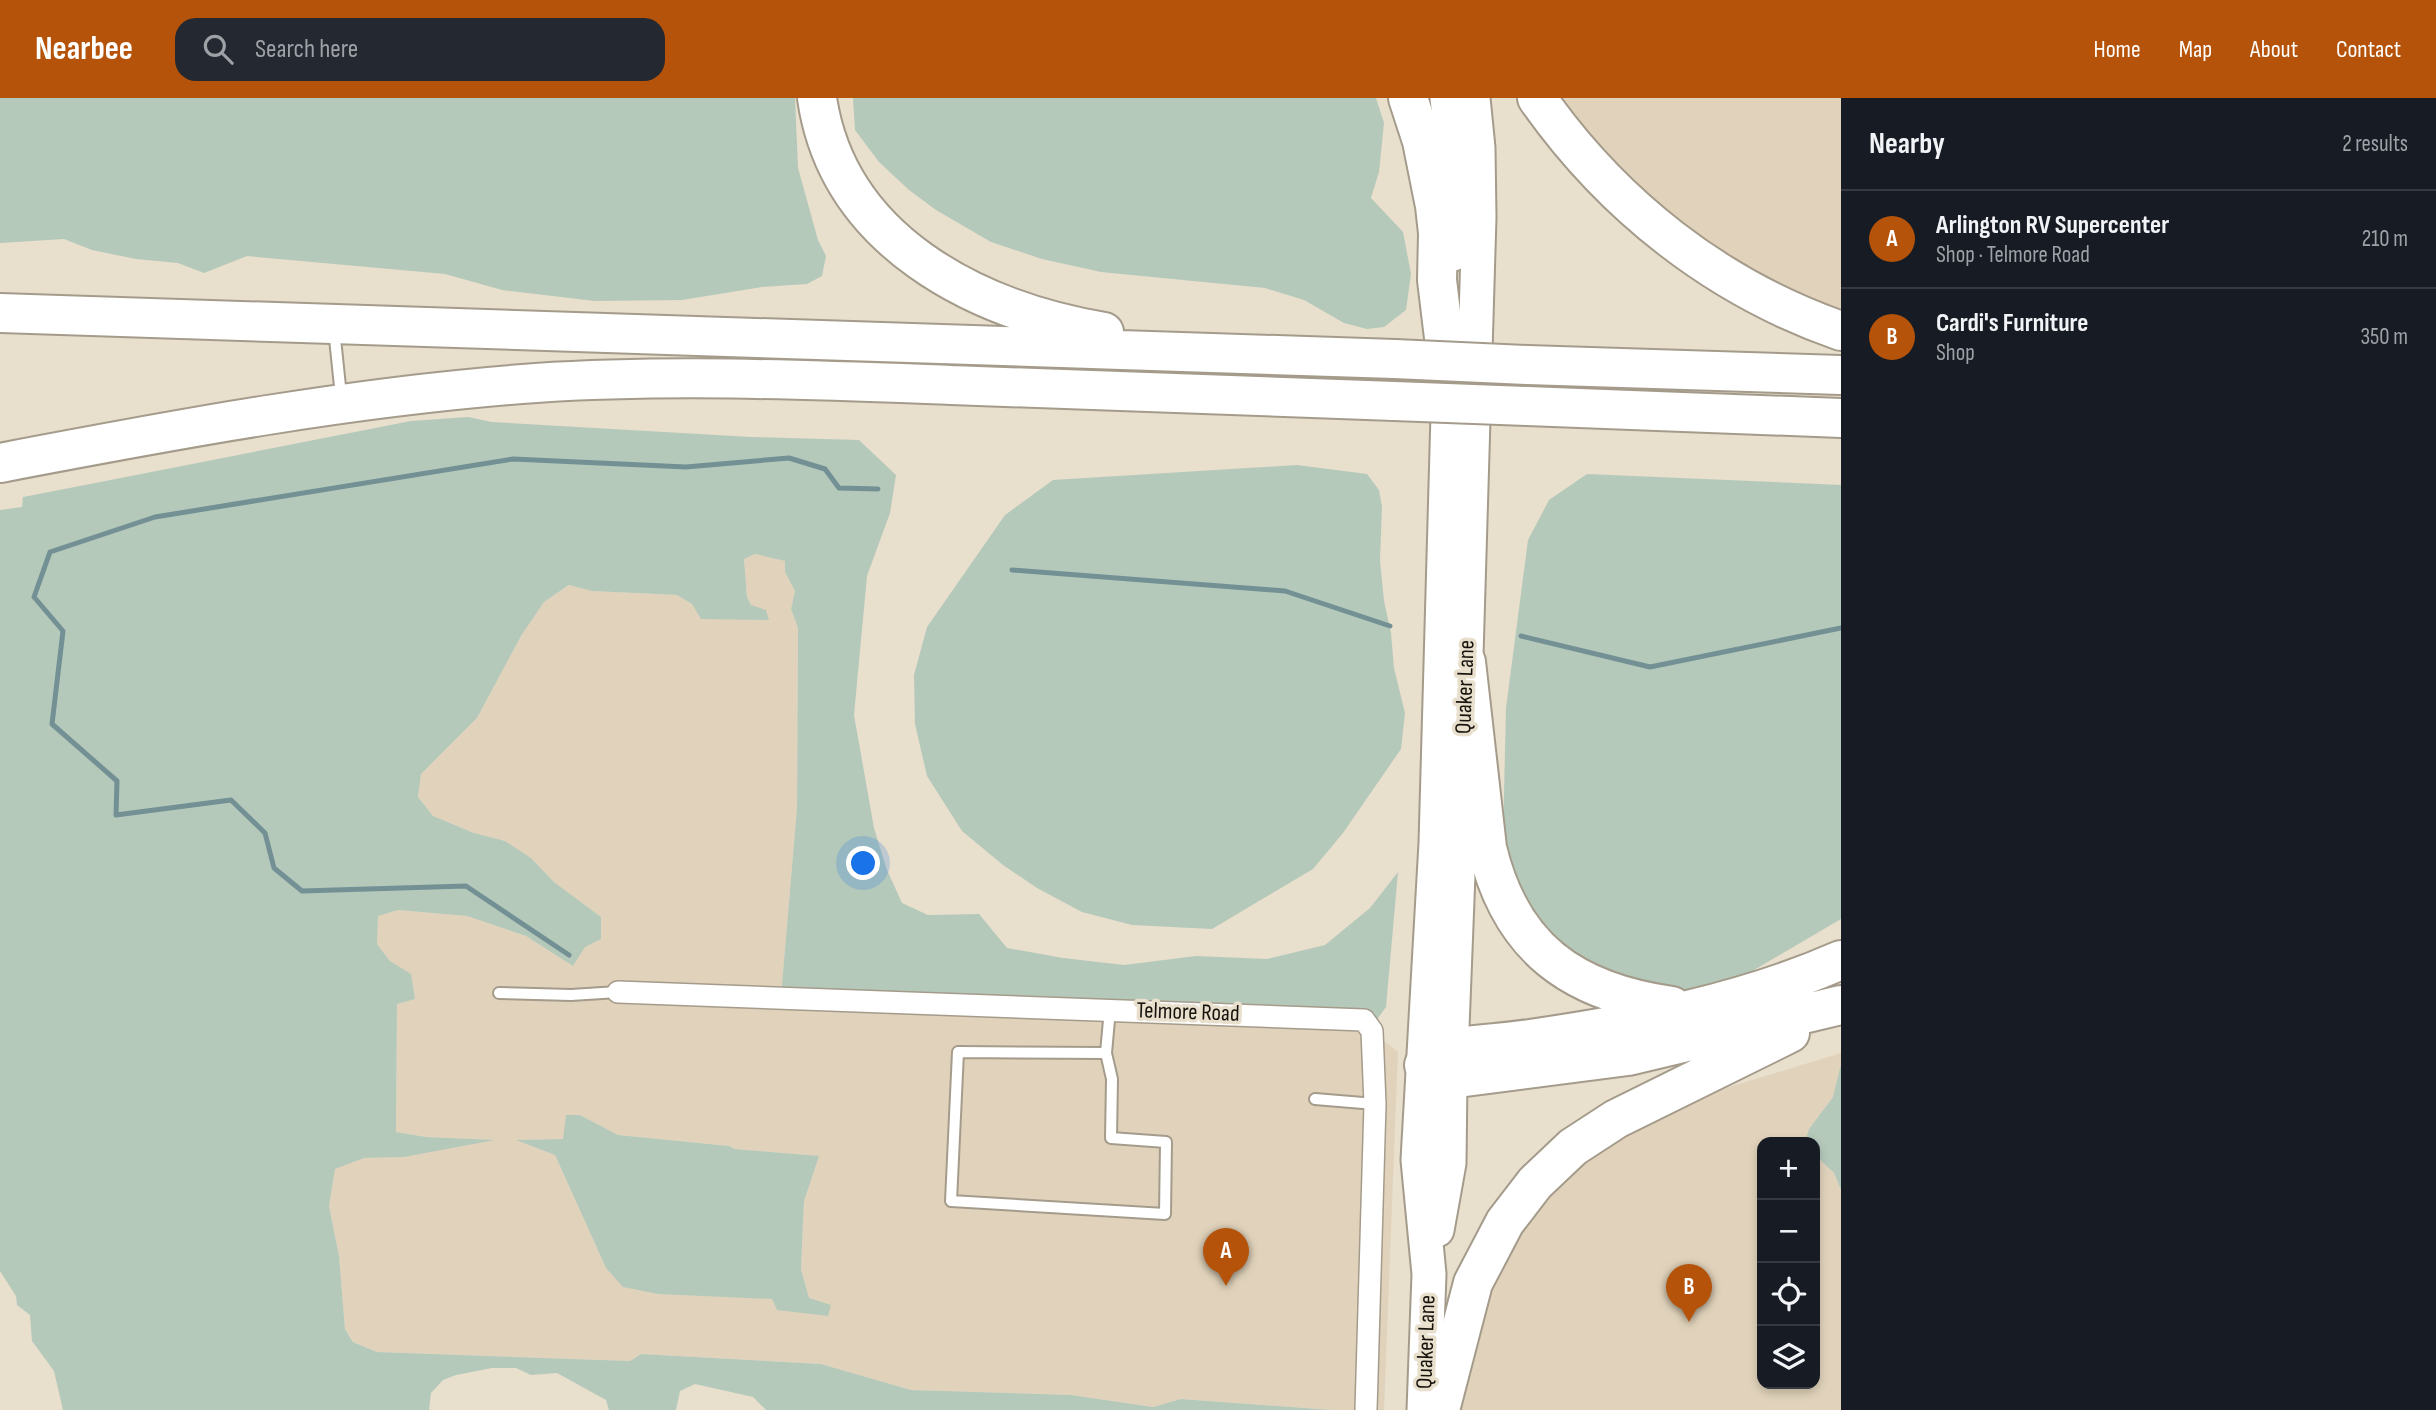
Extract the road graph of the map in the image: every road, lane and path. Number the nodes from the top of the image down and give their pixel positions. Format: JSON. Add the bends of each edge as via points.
{"nodes":[{"id":1,"x":817,"y":98,"type":"edge"},
{"id":2,"x":1408,"y":98,"type":"edge"},
{"id":3,"x":1447,"y":98,"type":"edge"},
{"id":4,"x":1473,"y":98,"type":"edge"},
{"id":5,"x":1537,"y":98,"type":"edge"},
{"id":6,"x":0,"y":313,"type":"edge"},
{"id":7,"x":334,"y":323,"type":"junction"},
{"id":8,"x":1841,"y":331,"type":"edge"},
{"id":9,"x":1395,"y":359,"type":"junction"},
{"id":10,"x":1841,"y":375,"type":"edge"},
{"id":11,"x":1449,"y":379,"type":"junction"},
{"id":12,"x":342,"y":403,"type":"junction"},
{"id":13,"x":1729,"y":414,"type":"junction"},
{"id":14,"x":1841,"y":418,"type":"edge"},
{"id":15,"x":1841,"y":426,"type":"edge"},
{"id":16,"x":0,"y":463,"type":"edge"},
{"id":17,"x":1466,"y":662,"type":"junction"},
{"id":18,"x":1841,"y":960,"type":"edge"},
{"id":19,"x":618,"y":992,"type":"joint"},
{"id":20,"x":499,"y":993,"type":"dead end"},
{"id":21,"x":1841,"y":1006,"type":"edge"},
{"id":22,"x":1110,"y":1009,"type":"junction"},
{"id":23,"x":1691,"y":1009,"type":"junction"},
{"id":24,"x":1106,"y":1054,"type":"junction"},
{"id":25,"x":1442,"y":1064,"type":"junction"},
{"id":26,"x":1315,"y":1099,"type":"dead end"},
{"id":27,"x":1376,"y":1104,"type":"junction"},
{"id":28,"x":1366,"y":1410,"type":"edge"},
{"id":29,"x":1424,"y":1410,"type":"edge"},
{"id":30,"x":1440,"y":1410,"type":"edge"}],
"edges":[{"from":1,"to":9,"type":"highway","via":[[830,145],[864,209],[904,250],[977,293],[1030,314],[1110,333]]},
{"from":2,"to":11,"type":"highway","via":[[1435,206],[1437,280]]},
{"from":3,"to":11,"type":"main road","name":"Quaker Lane","via":[[1455,169]]},
{"from":4,"to":17,"type":"main road","name":"Quaker Lane","via":[[1479,217]]},
{"from":5,"to":8,"type":"highway","via":[[1589,164],[1670,238],[1748,289]]},
{"from":6,"to":7,"type":"highway"},
{"from":7,"to":9,"type":"highway"},
{"from":7,"to":12,"type":"lane"},
{"from":9,"to":10,"type":"highway","bridge":true},
{"from":11,"to":25,"type":"main road","name":"Quaker Lane","via":[[1436,843]]},
{"from":12,"to":13,"type":"highway","bridge":true,"via":[[539,383],[732,378]]},
{"from":12,"to":16,"type":"highway"},
{"from":13,"to":14,"type":"highway"},
{"from":13,"to":15,"type":"highway"},
{"from":17,"to":23,"type":"highway","via":[[1486,848],[1511,912],[1537,947],[1590,985],[1628,998]]},
{"from":17,"to":25,"type":"main road","name":"Quaker Lane"},
{"from":18,"to":23,"type":"highway","via":[[1765,989]]},
{"from":19,"to":20,"type":"lane"},
{"from":19,"to":22,"type":"street","name":"Telmore Road"},
{"from":21,"to":25,"type":"highway","via":[[1628,1056]]},
{"from":21,"to":30,"type":"highway","via":[[1616,1119],[1573,1147],[1535,1183],[1505,1222],[1473,1283]]},
{"from":22,"to":24,"type":"lane"},
{"from":22,"to":27,"type":"street","name":"Telmore Road","via":[[1364,1020],[1372,1031]]},
{"from":23,"to":25,"type":"highway"},
{"from":24,"to":24,"type":"lane","via":[[958,1052],[951,1201],[1165,1214],[1166,1142],[1111,1138],[1112,1079]]},
{"from":25,"to":29,"type":"main road","name":"Quaker Lane","via":[[1418,1160],[1429,1274]]},
{"from":26,"to":27,"type":"lane"},
{"from":27,"to":28,"type":"street","name":"Telmore Road"}]}
